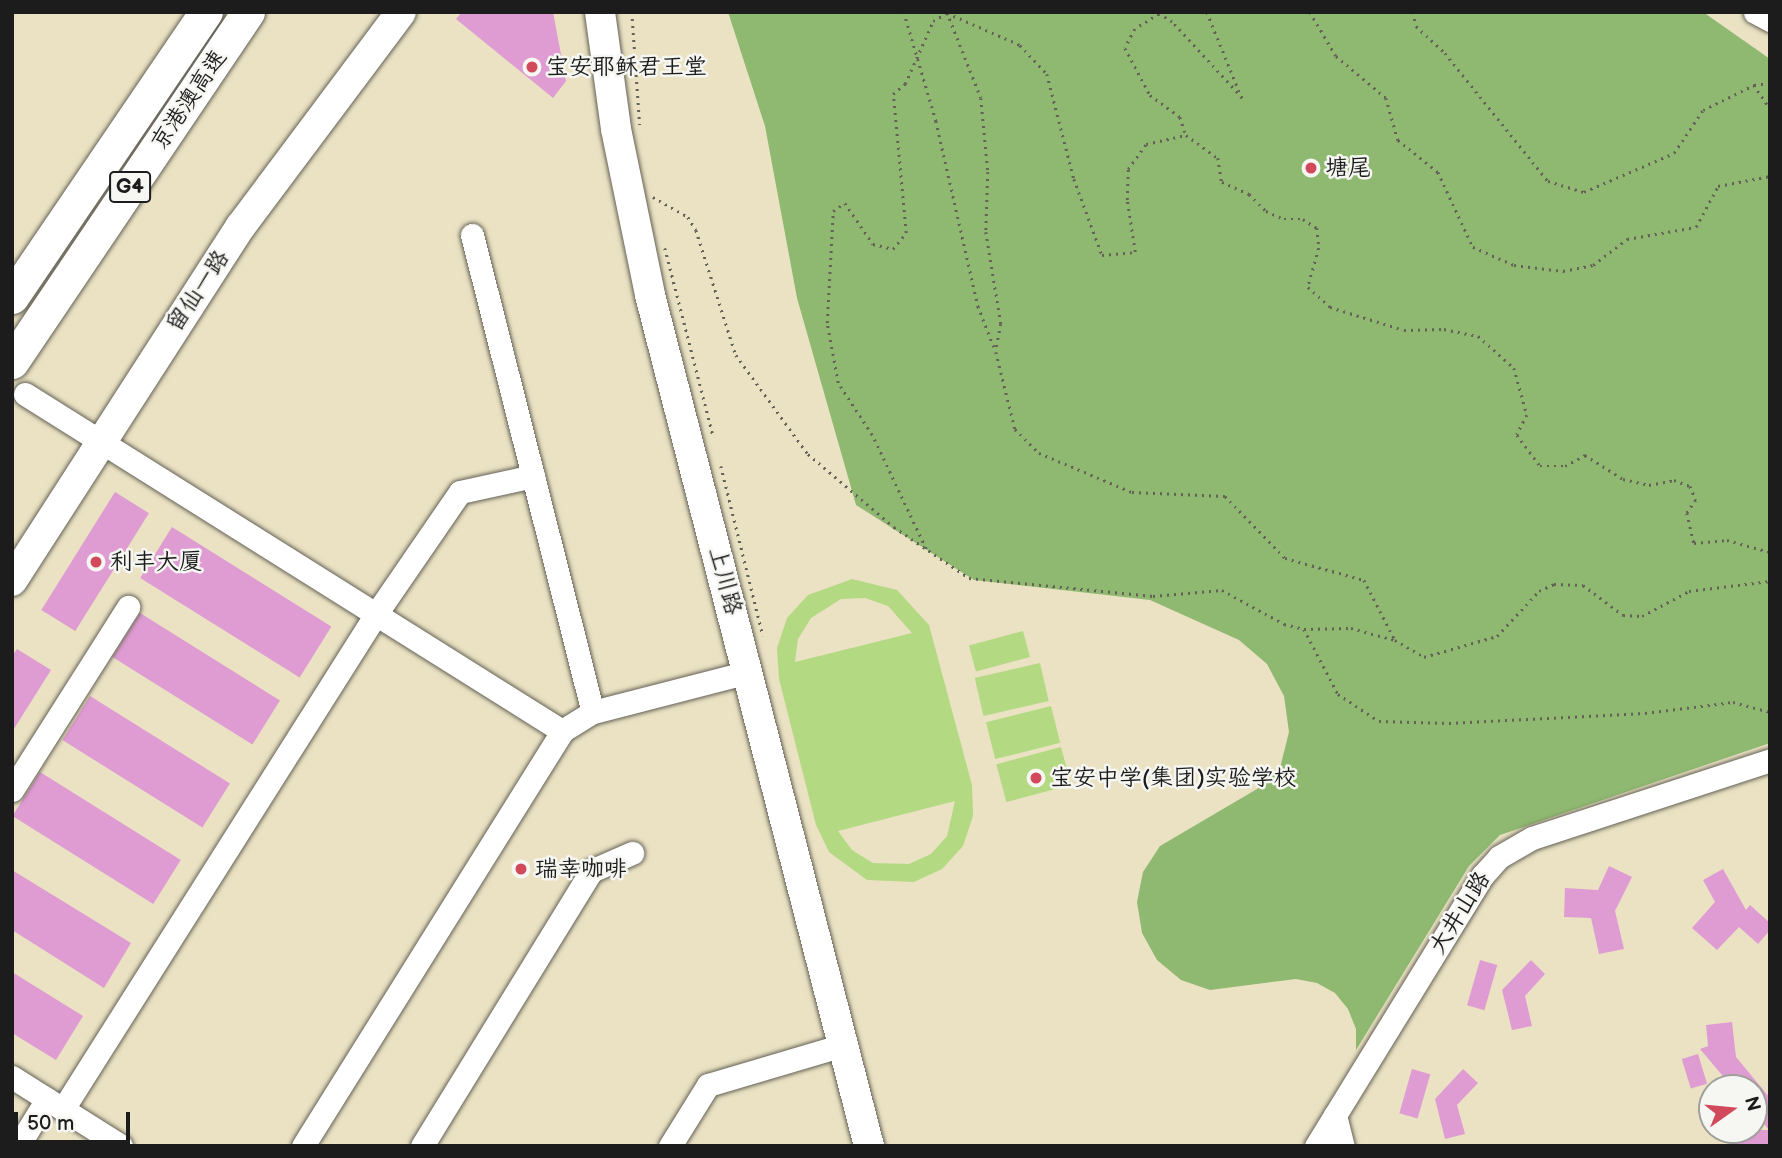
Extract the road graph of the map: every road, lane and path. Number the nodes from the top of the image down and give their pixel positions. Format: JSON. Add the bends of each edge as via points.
{"nodes":[{"id":1,"x":206,"y":12,"type":"edge"},
{"id":2,"x":248,"y":12,"type":"edge"},
{"id":3,"x":401,"y":12,"type":"edge"},
{"id":4,"x":600,"y":12,"type":"edge"},
{"id":5,"x":632,"y":12,"type":"edge"},
{"id":6,"x":904,"y":12,"type":"edge"},
{"id":7,"x":1207,"y":12,"type":"edge"},
{"id":8,"x":1310,"y":12,"type":"edge"},
{"id":9,"x":1413,"y":12,"type":"edge"},
{"id":10,"x":1755,"y":12,"type":"edge"},
{"id":11,"x":947,"y":13,"type":"edge"},
{"id":12,"x":1770,"y":20,"type":"edge"},
{"id":13,"x":916,"y":63,"type":"junction"},
{"id":14,"x":1770,"y":83,"type":"edge"},
{"id":15,"x":1754,"y":85,"type":"junction"},
{"id":16,"x":1770,"y":108,"type":"edge"},
{"id":17,"x":641,"y":134,"type":"dead end"},
{"id":18,"x":1185,"y":135,"type":"junction"},
{"id":19,"x":1770,"y":176,"type":"edge"},
{"id":20,"x":652,"y":191,"type":"dead end"},
{"id":21,"x":653,"y":197,"type":"junction"},
{"id":22,"x":655,"y":206,"type":"dead end"},
{"id":23,"x":472,"y":235,"type":"dead end"},
{"id":24,"x":663,"y":239,"type":"dead end"},
{"id":25,"x":12,"y":297,"type":"edge"},
{"id":26,"x":996,"y":352,"type":"junction"},
{"id":27,"x":12,"y":362,"type":"edge"},
{"id":28,"x":25,"y":394,"type":"dead end"},
{"id":29,"x":713,"y":435,"type":"dead end"},
{"id":30,"x":102,"y":439,"type":"junction"},
{"id":31,"x":533,"y":476,"type":"junction"},
{"id":32,"x":926,"y":550,"type":"junction"},
{"id":33,"x":1770,"y":552,"type":"edge"},
{"id":34,"x":12,"y":581,"type":"edge"},
{"id":35,"x":1770,"y":581,"type":"edge"},
{"id":36,"x":128,"y":607,"type":"dead end"},
{"id":37,"x":376,"y":614,"type":"junction"},
{"id":38,"x":1304,"y":629,"type":"junction"},
{"id":39,"x":1395,"y":640,"type":"junction"},
{"id":40,"x":749,"y":672,"type":"junction"},
{"id":41,"x":593,"y":712,"type":"junction"},
{"id":42,"x":1770,"y":712,"type":"edge"},
{"id":43,"x":562,"y":731,"type":"junction"},
{"id":44,"x":1770,"y":760,"type":"edge"},
{"id":45,"x":12,"y":790,"type":"edge"},
{"id":46,"x":632,"y":853,"type":"dead end"},
{"id":47,"x":843,"y":1045,"type":"junction"},
{"id":48,"x":12,"y":1077,"type":"edge"},
{"id":49,"x":55,"y":1104,"type":"junction"},
{"id":50,"x":1335,"y":1115,"type":"junction"},
{"id":51,"x":18,"y":1146,"type":"edge"},
{"id":52,"x":121,"y":1146,"type":"edge"},
{"id":53,"x":303,"y":1146,"type":"edge"},
{"id":54,"x":422,"y":1146,"type":"edge"},
{"id":55,"x":670,"y":1146,"type":"edge"},
{"id":56,"x":869,"y":1146,"type":"edge"},
{"id":57,"x":1316,"y":1146,"type":"edge"},
{"id":58,"x":1343,"y":1146,"type":"edge"}],
"edges":[{"from":1,"to":25,"type":"highway","name":"京港澳高速","number":"G4"},
{"from":2,"to":27,"type":"highway","name":"京港澳高速","number":"G4"},
{"from":3,"to":30,"type":"main road","name":"留仙一路","via":[[241,226]]},
{"from":4,"to":40,"type":"main road","name":"上川路","via":[[616,129],[650,295]]},
{"from":5,"to":17,"type":"path"},
{"from":6,"to":13,"type":"path"},
{"from":7,"to":18,"type":"path","via":[[1242,98],[1172,22],[1159,15],[1135,29],[1125,48],[1150,95],[1180,117]]},
{"from":8,"to":19,"type":"path","via":[[1336,56],[1387,98],[1398,140],[1438,172],[1474,247],[1514,265],[1563,271],[1593,265],[1627,239],[1696,227],[1718,186]]},
{"from":9,"to":15,"type":"path","via":[[1416,26],[1445,53],[1548,181],[1584,192],[1674,153],[1703,110]]},
{"from":10,"to":12,"type":"street"},
{"from":11,"to":13,"type":"path","via":[[933,21]]},
{"from":11,"to":18,"type":"path","via":[[1020,45],[1047,74],[1074,179],[1102,255],[1135,252],[1127,200],[1128,170],[1146,144]]},
{"from":11,"to":26,"type":"path","via":[[981,98],[988,172],[986,232],[1001,324]]},
{"from":13,"to":26,"type":"path","via":[[936,121],[978,306]]},
{"from":13,"to":32,"type":"path","via":[[905,84],[893,94],[906,233],[893,249],[873,244],[845,203],[833,211],[827,323],[838,383],[872,435]]},
{"from":14,"to":15,"type":"path"},
{"from":15,"to":16,"type":"path"},
{"from":18,"to":33,"type":"path","via":[[1218,158],[1222,182],[1250,194],[1266,211],[1284,219],[1303,219],[1317,228],[1319,248],[1308,286],[1330,307],[1404,330],[1444,329],[1478,336],[1514,368],[1527,415],[1517,435],[1540,466],[1565,466],[1585,455],[1623,480],[1648,485],[1674,480],[1690,486],[1696,500],[1687,513],[1694,543],[1727,540]]},
{"from":20,"to":21,"type":"path"},
{"from":21,"to":22,"type":"path"},
{"from":21,"to":32,"type":"path","via":[[688,217],[696,230],[736,355],[774,412],[808,454]]},
{"from":23,"to":31,"type":"street"},
{"from":24,"to":29,"type":"path"},
{"from":26,"to":39,"type":"path","via":[[1015,429],[1039,453],[1132,492],[1225,496],[1285,558],[1364,580]]},
{"from":28,"to":30,"type":"street"},
{"from":30,"to":34,"type":"main road","name":"留仙一路"},
{"from":30,"to":37,"type":"street"},
{"from":31,"to":37,"type":"street","via":[[460,492]]},
{"from":31,"to":41,"type":"street"},
{"from":32,"to":38,"type":"path","via":[[969,578],[1153,596],[1222,590],[1284,624]]},
{"from":35,"to":39,"type":"path","via":[[1689,591],[1642,616],[1623,615],[1583,585],[1554,584],[1539,591],[1497,636],[1424,657]]},
{"from":36,"to":45,"type":"street"},
{"from":37,"to":43,"type":"street"},
{"from":37,"to":49,"type":"street"},
{"from":38,"to":39,"type":"path","via":[[1350,628]]},
{"from":38,"to":42,"type":"path","via":[[1338,694],[1379,721],[1449,723],[1633,714],[1732,702]]},
{"from":40,"to":41,"type":"street"},
{"from":40,"to":47,"type":"main road","name":"上川路"},
{"from":41,"to":43,"type":"street"},
{"from":43,"to":53,"type":"street"},
{"from":44,"to":50,"type":"street","name":"大井山路","via":[[1532,838],[1499,857],[1483,875]]},
{"from":46,"to":54,"type":"street","via":[[591,871]]},
{"from":47,"to":55,"type":"street","via":[[708,1085]]},
{"from":47,"to":56,"type":"main road","name":"上川路"},
{"from":48,"to":49,"type":"street"},
{"from":49,"to":51,"type":"street"},
{"from":49,"to":52,"type":"street"},
{"from":50,"to":57,"type":"street","name":"大井山路"},
{"from":50,"to":58,"type":"street"}]}
